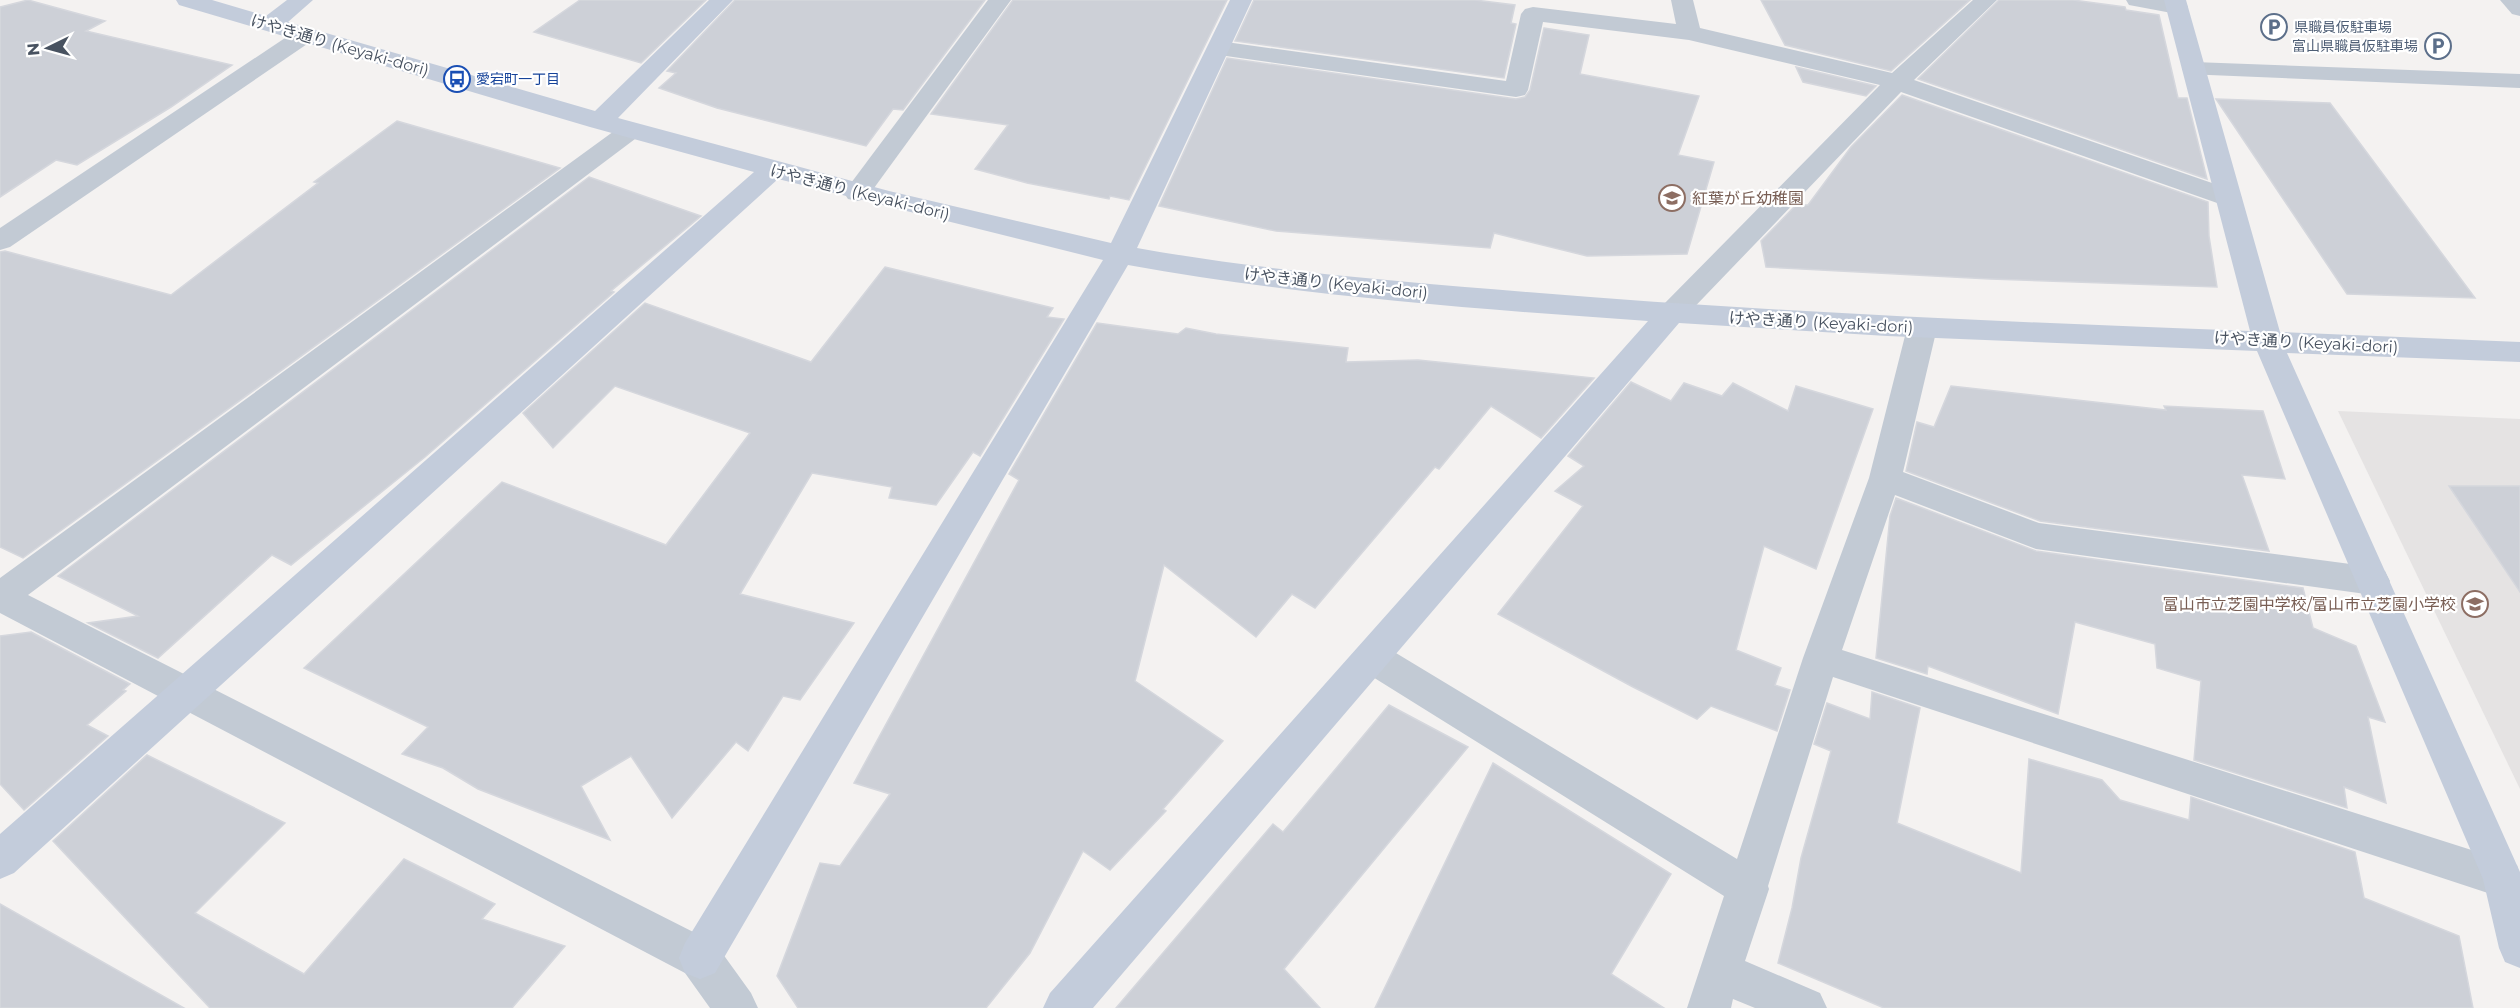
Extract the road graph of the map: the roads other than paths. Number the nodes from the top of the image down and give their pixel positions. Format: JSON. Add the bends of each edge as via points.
{"nodes":[{"id":1,"x":187,"y":0,"type":"edge"},
{"id":2,"x":302,"y":0,"type":"edge"},
{"id":3,"x":723,"y":0,"type":"edge"},
{"id":4,"x":1000,"y":0,"type":"edge"},
{"id":5,"x":1241,"y":0,"type":"edge"},
{"id":6,"x":1682,"y":0,"type":"edge"},
{"id":7,"x":1986,"y":0,"type":"edge"},
{"id":8,"x":2137,"y":0,"type":"edge"},
{"id":9,"x":2511,"y":0,"type":"edge"},
{"id":10,"x":2176,"y":3,"type":"edge"},
{"id":11,"x":2520,"y":9,"type":"edge"},
{"id":12,"x":270,"y":24,"type":"junction"},
{"id":13,"x":1689,"y":33,"type":"junction"},
{"id":14,"x":305,"y":35,"type":"junction"},
{"id":15,"x":1219,"y":48,"type":"junction"},
{"id":16,"x":2194,"y":69,"type":"junction"},
{"id":17,"x":2520,"y":81,"type":"edge"},
{"id":18,"x":1897,"y":82,"type":"junction"},
{"id":19,"x":599,"y":122,"type":"junction"},
{"id":20,"x":630,"y":130,"type":"junction"},
{"id":21,"x":772,"y":170,"type":"junction"},
{"id":22,"x":857,"y":193,"type":"junction"},
{"id":23,"x":2229,"y":198,"type":"junction"},
{"id":24,"x":0,"y":241,"type":"edge"},
{"id":25,"x":1120,"y":254,"type":"junction"},
{"id":26,"x":1671,"y":314,"type":"junction"},
{"id":27,"x":1922,"y":328,"type":"junction"},
{"id":28,"x":2267,"y":340,"type":"junction"},
{"id":29,"x":2520,"y":352,"type":"edge"},
{"id":30,"x":1884,"y":478,"type":"junction"},
{"id":31,"x":2373,"y":581,"type":"junction"},
{"id":32,"x":0,"y":597,"type":"edge"},
{"id":33,"x":1372,"y":658,"type":"junction"},
{"id":34,"x":1821,"y":658,"type":"junction"},
{"id":35,"x":186,"y":693,"type":"junction"},
{"id":36,"x":0,"y":860,"type":"edge"},
{"id":37,"x":2504,"y":879,"type":"junction"},
{"id":38,"x":1749,"y":889,"type":"junction"},
{"id":39,"x":2520,"y":948,"type":"edge"},
{"id":40,"x":700,"y":958,"type":"junction"},
{"id":41,"x":1715,"y":990,"type":"edge"},
{"id":42,"x":736,"y":1008,"type":"edge"},
{"id":43,"x":1065,"y":1008,"type":"edge"},
{"id":44,"x":1805,"y":1008,"type":"edge"}],
"edges":[{"from":1,"to":12,"type":"street","name":"けやき通り (Keyaki-dori)"},
{"from":2,"to":12,"type":"street"},
{"from":3,"to":19,"type":"street"},
{"from":4,"to":22,"type":"street"},
{"from":5,"to":15,"type":"street"},
{"from":6,"to":13,"type":"street"},
{"from":7,"to":18,"type":"street"},
{"from":8,"to":10,"type":"street"},
{"from":9,"to":11,"type":"street"},
{"from":10,"to":16,"type":"street"},
{"from":12,"to":14,"type":"street","name":"けやき通り (Keyaki-dori)"},
{"from":13,"to":15,"type":"street","via":[[1533,14],[1516,90]]},
{"from":13,"to":18,"type":"street"},
{"from":14,"to":19,"type":"street","name":"けやき通り (Keyaki-dori)"},
{"from":14,"to":24,"type":"street"},
{"from":15,"to":25,"type":"street"},
{"from":16,"to":17,"type":"street"},
{"from":16,"to":23,"type":"street"},
{"from":18,"to":23,"type":"street"},
{"from":18,"to":26,"type":"street"},
{"from":19,"to":20,"type":"street","name":"けやき通り (Keyaki-dori)"},
{"from":20,"to":21,"type":"street","name":"けやき通り (Keyaki-dori)"},
{"from":20,"to":32,"type":"street"},
{"from":21,"to":22,"type":"street","name":"けやき通り (Keyaki-dori)"},
{"from":21,"to":35,"type":"street"},
{"from":22,"to":25,"type":"street","name":"けやき通り (Keyaki-dori)"},
{"from":23,"to":28,"type":"street"},
{"from":25,"to":26,"type":"street","name":"けやき通り (Keyaki-dori)","via":[[1292,281]]},
{"from":25,"to":40,"type":"street"},
{"from":26,"to":27,"type":"street","name":"けやき通り (Keyaki-dori)"},
{"from":26,"to":33,"type":"street"},
{"from":27,"to":28,"type":"street","name":"けやき通り (Keyaki-dori)"},
{"from":27,"to":30,"type":"street"},
{"from":28,"to":29,"type":"street","name":"けやき通り (Keyaki-dori)"},
{"from":28,"to":31,"type":"street"},
{"from":30,"to":31,"type":"street","via":[[2036,536]]},
{"from":30,"to":34,"type":"street"},
{"from":31,"to":37,"type":"street"},
{"from":32,"to":35,"type":"street"},
{"from":33,"to":38,"type":"street"},
{"from":33,"to":43,"type":"street"},
{"from":34,"to":37,"type":"street"},
{"from":34,"to":38,"type":"street"},
{"from":35,"to":36,"type":"street"},
{"from":35,"to":40,"type":"street"},
{"from":37,"to":39,"type":"street"},
{"from":38,"to":41,"type":"street"},
{"from":40,"to":42,"type":"street"},
{"from":41,"to":44,"type":"street"}]}
